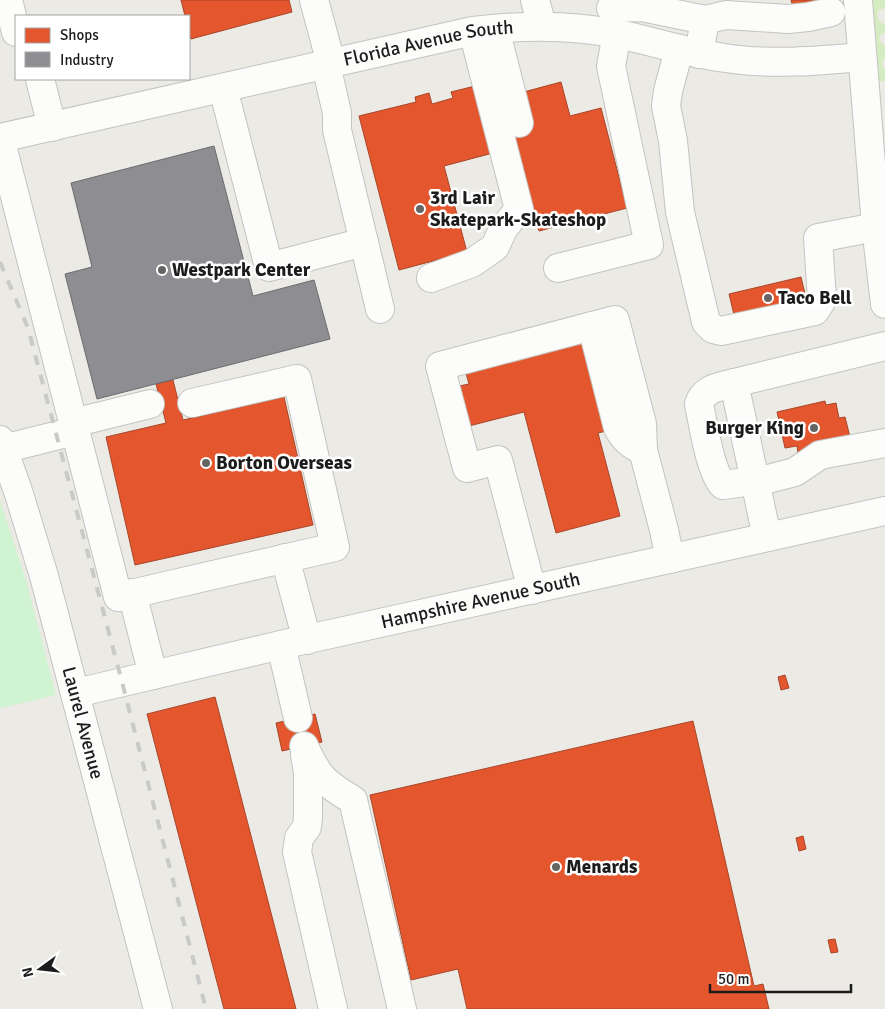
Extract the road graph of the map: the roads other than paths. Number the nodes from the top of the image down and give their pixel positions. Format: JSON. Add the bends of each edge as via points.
{"nodes":[{"id":1,"x":8,"y":0,"type":"edge"},
{"id":2,"x":314,"y":0,"type":"edge"},
{"id":3,"x":535,"y":0,"type":"edge"},
{"id":4,"x":858,"y":0,"type":"edge"},
{"id":5,"x":831,"y":12,"type":"dead end"},
{"id":6,"x":705,"y":20,"type":"junction"},
{"id":7,"x":614,"y":21,"type":"junction"},
{"id":8,"x":542,"y":26,"type":"junction"},
{"id":9,"x":15,"y":28,"type":"edge"},
{"id":10,"x":484,"y":30,"type":"junction"},
{"id":11,"x":689,"y":52,"type":"junction"},
{"id":12,"x":862,"y":57,"type":"junction"},
{"id":13,"x":328,"y":64,"type":"junction"},
{"id":14,"x":40,"y":80,"type":"edge"},
{"id":15,"x":223,"y":88,"type":"junction"},
{"id":16,"x":519,"y":123,"type":"dead end"},
{"id":17,"x":52,"y":127,"type":"junction"},
{"id":18,"x":0,"y":138,"type":"edge"},
{"id":19,"x":876,"y":227,"type":"junction"},
{"id":20,"x":364,"y":242,"type":"junction"},
{"id":21,"x":558,"y":268,"type":"dead end"},
{"id":22,"x":431,"y":278,"type":"dead end"},
{"id":23,"x":885,"y":304,"type":"edge"},
{"id":24,"x":380,"y":309,"type":"dead end"},
{"id":25,"x":885,"y":346,"type":"edge"},
{"id":26,"x":734,"y":383,"type":"junction"},
{"id":27,"x":192,"y":403,"type":"dead end"},
{"id":28,"x":150,"y":404,"type":"dead end"},
{"id":29,"x":74,"y":427,"type":"junction"},
{"id":30,"x":885,"y":443,"type":"edge"},
{"id":31,"x":2,"y":444,"type":"edge"},
{"id":32,"x":755,"y":481,"type":"junction"},
{"id":33,"x":885,"y":511,"type":"edge"},
{"id":34,"x":767,"y":537,"type":"junction"},
{"id":35,"x":285,"y":558,"type":"junction"},
{"id":36,"x":670,"y":559,"type":"junction"},
{"id":37,"x":532,"y":590,"type":"junction"},
{"id":38,"x":132,"y":593,"type":"junction"},
{"id":39,"x":294,"y":643,"type":"junction"},
{"id":40,"x":153,"y":675,"type":"junction"},
{"id":41,"x":76,"y":693,"type":"junction"},
{"id":42,"x":298,"y":718,"type":"dead end"},
{"id":43,"x":158,"y":1009,"type":"edge"},
{"id":44,"x":333,"y":1009,"type":"edge"},
{"id":45,"x":402,"y":1009,"type":"edge"}],
"edges":[{"from":1,"to":9,"type":"street"},
{"from":2,"to":13,"type":"street"},
{"from":3,"to":8,"type":"street"},
{"from":4,"to":12,"type":"street"},
{"from":5,"to":6,"type":"street","via":[[798,18],[726,16]]},
{"from":6,"to":7,"type":"street","via":[[642,7]]},
{"from":6,"to":11,"type":"street"},
{"from":7,"to":8,"type":"street","name":"Florida Avenue South","via":[[578,28]]},
{"from":7,"to":11,"type":"street","name":"Florida Avenue South"},
{"from":7,"to":21,"type":"street","via":[[611,66],[648,245]]},
{"from":8,"to":10,"type":"street","name":"Florida Avenue South"},
{"from":10,"to":13,"type":"street","name":"Florida Avenue South"},
{"from":10,"to":16,"type":"street"},
{"from":10,"to":22,"type":"street","via":[[519,209],[503,229],[495,247],[472,264]]},
{"from":11,"to":12,"type":"street","name":"Florida Avenue South","via":[[753,61]]},
{"from":11,"to":19,"type":"street","via":[[670,81],[666,106],[680,212],[706,322],[713,329],[722,331],[815,311],[822,300],[818,238]]},
{"from":12,"to":19,"type":"street"},
{"from":13,"to":15,"type":"street","name":"Florida Avenue South"},
{"from":13,"to":20,"type":"street","via":[[337,130]]},
{"from":14,"to":17,"type":"street"},
{"from":15,"to":17,"type":"street","name":"Florida Avenue South"},
{"from":15,"to":20,"type":"street","via":[[269,267]]},
{"from":17,"to":18,"type":"street","name":"Florida Avenue South"},
{"from":18,"to":29,"type":"street"},
{"from":19,"to":23,"type":"street"},
{"from":20,"to":24,"type":"street"},
{"from":25,"to":26,"type":"street"},
{"from":26,"to":32,"type":"street"},
{"from":26,"to":32,"type":"street","via":[[706,392],[699,404],[718,480],[723,485]]},
{"from":27,"to":35,"type":"street","via":[[297,379],[335,546]]},
{"from":28,"to":29,"type":"street"},
{"from":29,"to":31,"type":"street"},
{"from":29,"to":38,"type":"street","via":[[118,597]]},
{"from":30,"to":32,"type":"street","via":[[820,455],[795,472]]},
{"from":31,"to":41,"type":"street","name":"Laurel Avenue","via":[[44,576]]},
{"from":32,"to":34,"type":"street"},
{"from":33,"to":34,"type":"street","name":"Hampshire Avenue South"},
{"from":34,"to":36,"type":"street","name":"Hampshire Avenue South"},
{"from":35,"to":38,"type":"street"},
{"from":35,"to":39,"type":"street"},
{"from":36,"to":37,"type":"street","name":"Hampshire Avenue South"},
{"from":36,"to":37,"type":"street","via":[[643,450],[642,424],[615,320],[440,366],[467,468],[498,460]]},
{"from":37,"to":39,"type":"street","name":"Hampshire Avenue South"},
{"from":38,"to":40,"type":"street"},
{"from":39,"to":40,"type":"street","name":"Hampshire Avenue South"},
{"from":39,"to":42,"type":"street"},
{"from":40,"to":41,"type":"street","name":"Hampshire Avenue South"},
{"from":41,"to":43,"type":"street","name":"Laurel Avenue"},
{"from":44,"to":45,"type":"street","via":[[297,852],[308,816],[308,772],[304,746],[315,770],[331,788],[353,800]]}]}
